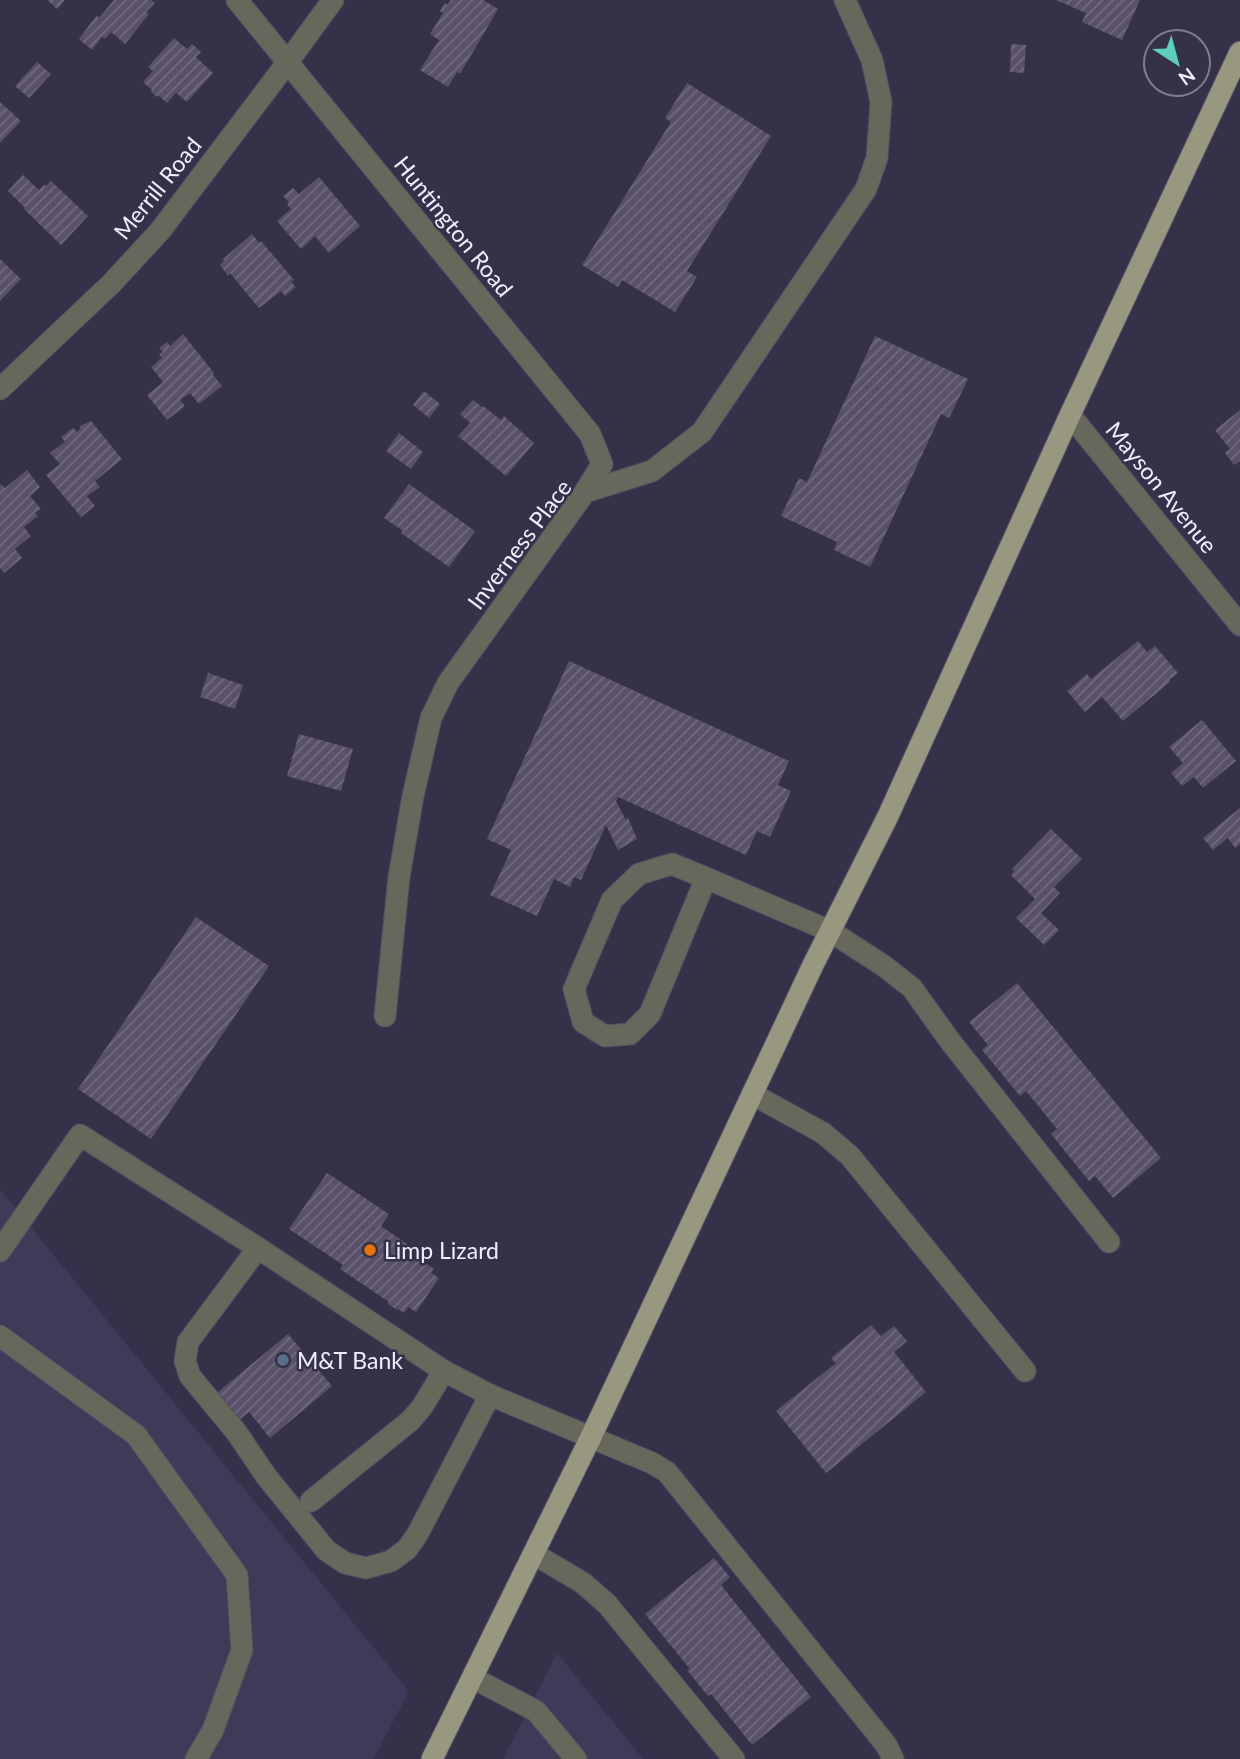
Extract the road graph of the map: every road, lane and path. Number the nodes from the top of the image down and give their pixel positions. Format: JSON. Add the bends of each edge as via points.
{"nodes":[{"id":1,"x":237,"y":0,"type":"edge"},
{"id":2,"x":333,"y":0,"type":"edge"},
{"id":3,"x":845,"y":0,"type":"edge"},
{"id":4,"x":1240,"y":52,"type":"edge"},
{"id":5,"x":287,"y":63,"type":"junction"},
{"id":6,"x":0,"y":389,"type":"edge"},
{"id":7,"x":1070,"y":415,"type":"junction"},
{"id":8,"x":585,"y":492,"type":"junction"},
{"id":9,"x":1240,"y":625,"type":"edge"},
{"id":10,"x":706,"y":878,"type":"junction"},
{"id":11,"x":830,"y":931,"type":"junction"},
{"id":12,"x":385,"y":1016,"type":"dead end"},
{"id":13,"x":752,"y":1094,"type":"junction"},
{"id":14,"x":1109,"y":1242,"type":"dead end"},
{"id":15,"x":258,"y":1248,"type":"junction"},
{"id":16,"x":0,"y":1251,"type":"edge"},
{"id":17,"x":0,"y":1336,"type":"edge"},
{"id":18,"x":444,"y":1371,"type":"junction"},
{"id":19,"x":1025,"y":1371,"type":"dead end"},
{"id":20,"x":490,"y":1395,"type":"junction"},
{"id":21,"x":590,"y":1439,"type":"junction"},
{"id":22,"x":311,"y":1501,"type":"dead end"},
{"id":23,"x":534,"y":1554,"type":"junction"},
{"id":24,"x":473,"y":1678,"type":"junction"},
{"id":25,"x":196,"y":1759,"type":"edge"},
{"id":26,"x":432,"y":1759,"type":"edge"},
{"id":27,"x":576,"y":1759,"type":"edge"},
{"id":28,"x":734,"y":1759,"type":"edge"},
{"id":29,"x":893,"y":1759,"type":"edge"}],
"edges":[{"from":1,"to":5,"type":"street","name":"Huntington Road"},
{"from":2,"to":5,"type":"street","name":"Merrill Road"},
{"from":3,"to":8,"type":"street","name":"Inverness Place","via":[[872,60],[881,102],[877,158],[866,189],[702,432],[652,471]]},
{"from":4,"to":7,"type":"main road"},
{"from":5,"to":6,"type":"street","name":"Merrill Road","via":[[160,231]]},
{"from":5,"to":8,"type":"street","name":"Huntington Road","via":[[590,434],[602,464]]},
{"from":7,"to":9,"type":"street","name":"Mayson Avenue"},
{"from":7,"to":11,"type":"main road","via":[[888,816]]},
{"from":8,"to":12,"type":"street","name":"Inverness Place","via":[[448,683],[431,718],[398,877]]},
{"from":10,"to":10,"type":"street","via":[[672,864],[639,874],[612,900],[574,989],[583,1022],[605,1036],[631,1034],[650,1014]]},
{"from":10,"to":11,"type":"street"},
{"from":11,"to":13,"type":"main road"},
{"from":11,"to":14,"type":"street","via":[[912,988]]},
{"from":13,"to":19,"type":"street","via":[[823,1133],[850,1156]]},
{"from":13,"to":21,"type":"main road"},
{"from":15,"to":16,"type":"street","via":[[80,1135]]},
{"from":15,"to":18,"type":"street"},
{"from":15,"to":20,"type":"street","via":[[188,1342],[185,1361],[190,1376],[265,1476],[326,1550],[345,1563],[366,1567],[391,1561],[407,1549]]},
{"from":17,"to":25,"type":"street","via":[[136,1434],[237,1575],[243,1650],[213,1730]]},
{"from":18,"to":20,"type":"street"},
{"from":18,"to":22,"type":"street","via":[[410,1421]]},
{"from":20,"to":21,"type":"street"},
{"from":21,"to":23,"type":"main road"},
{"from":21,"to":29,"type":"street","via":[[667,1472]]},
{"from":23,"to":24,"type":"main road"},
{"from":23,"to":28,"type":"street","via":[[583,1583],[607,1604]]},
{"from":24,"to":26,"type":"main road"},
{"from":24,"to":27,"type":"street","via":[[536,1711]]}]}
